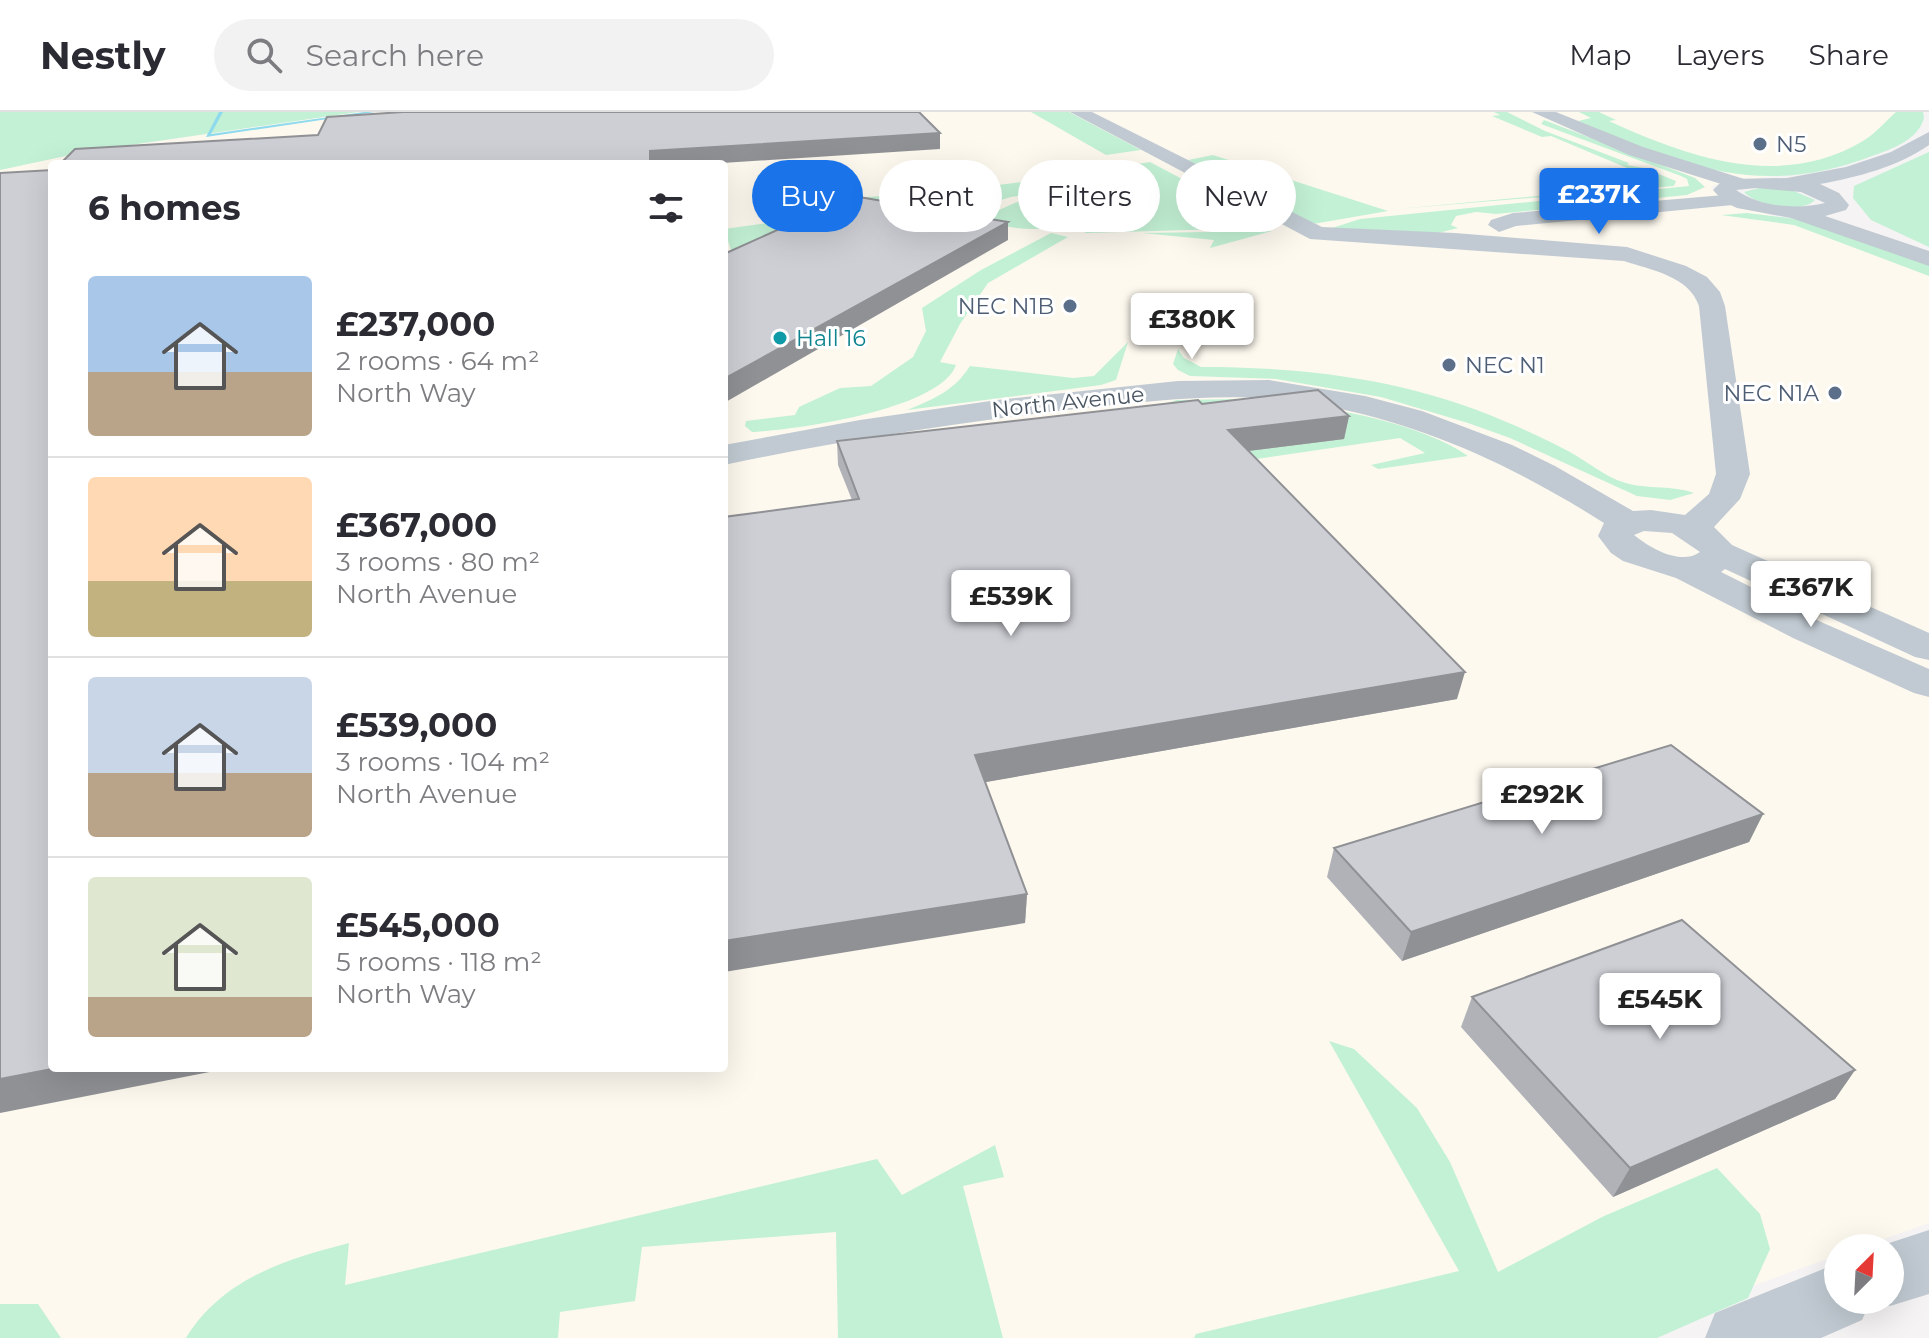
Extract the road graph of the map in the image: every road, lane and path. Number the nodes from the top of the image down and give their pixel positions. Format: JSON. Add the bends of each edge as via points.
{"nodes":[{"id":1,"x":1079,"y":112,"type":"edge"},
{"id":2,"x":1541,"y":112,"type":"edge"},
{"id":3,"x":1929,"y":137,"type":"edge"},
{"id":4,"x":1844,"y":176,"type":"junction"},
{"id":5,"x":1780,"y":184,"type":"junction"},
{"id":6,"x":1736,"y":192,"type":"junction"},
{"id":7,"x":1836,"y":204,"type":"junction"},
{"id":8,"x":1786,"y":211,"type":"junction"},
{"id":9,"x":1455,"y":240,"type":"junction"},
{"id":10,"x":1929,"y":256,"type":"edge"},
{"id":11,"x":728,"y":454,"type":"edge"},
{"id":12,"x":1697,"y":549,"type":"junction"},
{"id":13,"x":1929,"y":648,"type":"edge"},
{"id":14,"x":1929,"y":684,"type":"edge"},
{"id":15,"x":1929,"y":1262,"type":"edge"},
{"id":16,"x":1904,"y":1270,"type":"edge"},
{"id":17,"x":1824,"y":1302,"type":"edge"},
{"id":18,"x":1740,"y":1338,"type":"edge"}],
"edges":[{"from":1,"to":9,"type":"street","via":[[1318,234]]},
{"from":2,"to":6,"type":"street"},
{"from":3,"to":4,"type":"street","via":[[1901,155]]},
{"from":4,"to":5,"type":"street"},
{"from":4,"to":7,"type":"street"},
{"from":5,"to":6,"type":"street"},
{"from":5,"to":7,"type":"street","via":[[1821,192]]},
{"from":6,"to":8,"type":"street"},
{"from":6,"to":9,"type":"street","via":[[1513,220]]},
{"from":7,"to":8,"type":"street","via":[[1817,211]]},
{"from":7,"to":10,"type":"street"},
{"from":8,"to":10,"type":"street"},
{"from":9,"to":12,"type":"street","via":[[1627,254],[1677,271],[1707,292],[1733,474],[1731,490]]},
{"from":11,"to":12,"type":"street","name":"North Avenue","via":[[1016,406],[1205,387],[1266,389],[1383,410],[1472,438],[1575,488],[1627,523],[1616,536],[1650,561]]},
{"from":12,"to":13,"type":"street"},
{"from":12,"to":14,"type":"street","via":[[1819,636]]},
{"from":15,"to":16,"type":"street"},
{"from":17,"to":18,"type":"street"}]}
